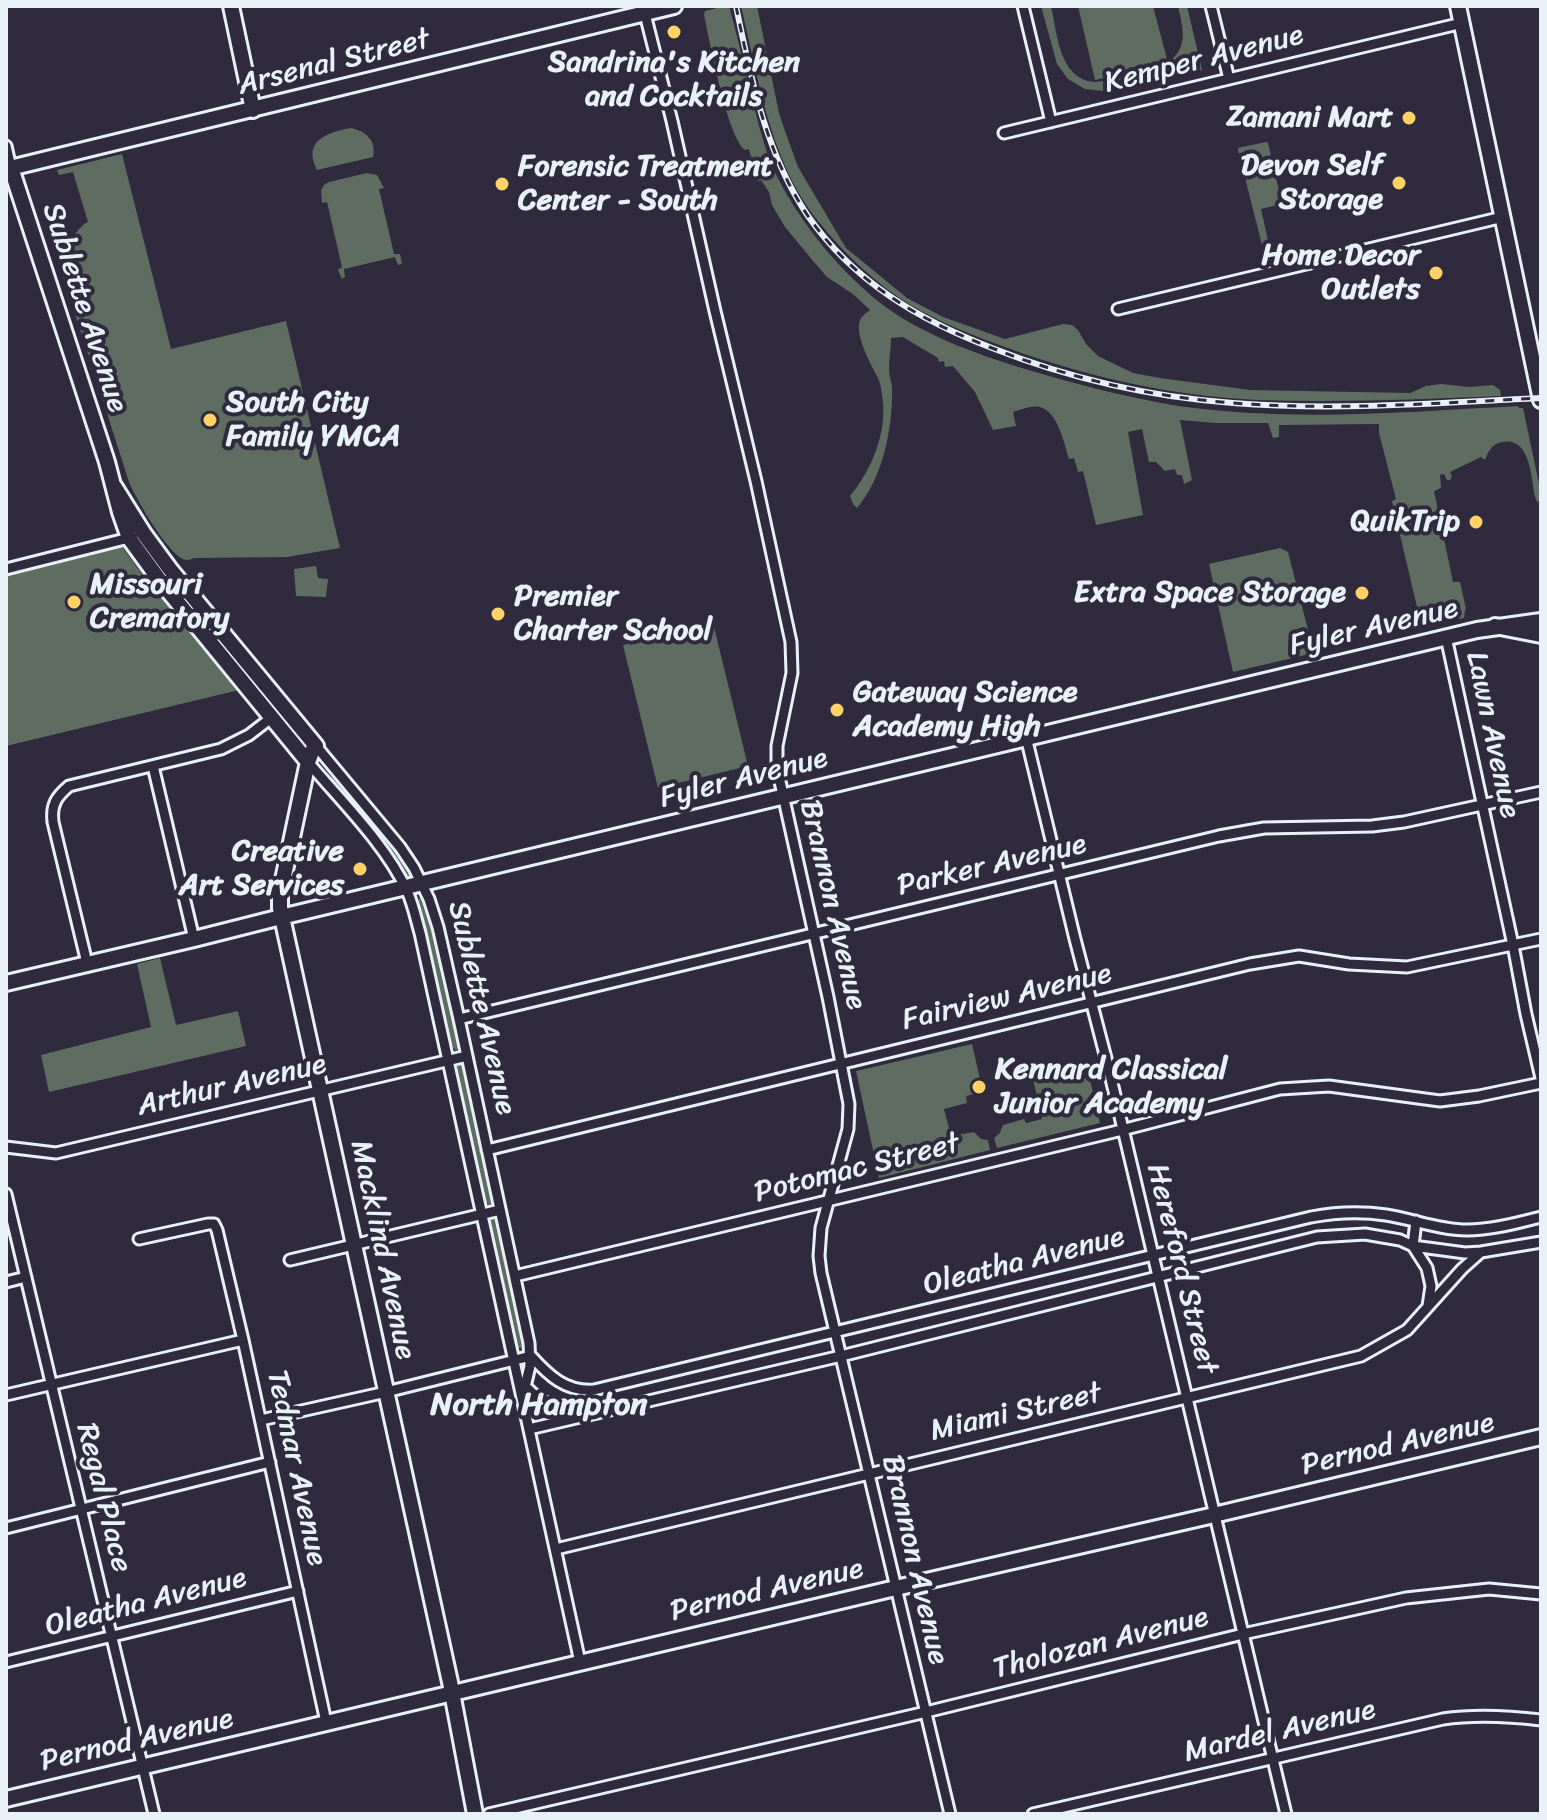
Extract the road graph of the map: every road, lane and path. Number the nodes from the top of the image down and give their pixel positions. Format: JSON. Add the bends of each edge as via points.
{"nodes":[{"id":1,"x":231,"y":6,"type":"edge"},
{"id":2,"x":674,"y":6,"type":"edge"},
{"id":3,"x":1023,"y":6,"type":"edge"},
{"id":4,"x":1211,"y":6,"type":"edge"},
{"id":5,"x":1458,"y":6,"type":"edge"},
{"id":6,"x":644,"y":10,"type":"edge"},
{"id":7,"x":1462,"y":23,"type":"junction"},
{"id":8,"x":1229,"y":79,"type":"junction"},
{"id":9,"x":253,"y":110,"type":"junction"},
{"id":10,"x":1051,"y":122,"type":"junction"},
{"id":11,"x":1004,"y":133,"type":"dead end"},
{"id":12,"x":6,"y":146,"type":"edge"},
{"id":13,"x":9,"y":168,"type":"edge"},
{"id":14,"x":1503,"y":217,"type":"junction"},
{"id":15,"x":1118,"y":309,"type":"dead end"},
{"id":16,"x":1541,"y":400,"type":"edge"},
{"id":17,"x":137,"y":536,"type":"junction"},
{"id":18,"x":6,"y":569,"type":"edge"},
{"id":19,"x":1541,"y":621,"type":"edge"},
{"id":20,"x":1495,"y":626,"type":"junction"},
{"id":21,"x":1541,"y":635,"type":"edge"},
{"id":22,"x":1446,"y":637,"type":"junction"},
{"id":23,"x":271,"y":718,"type":"junction"},
{"id":24,"x":1026,"y":737,"type":"junction"},
{"id":25,"x":316,"y":746,"type":"junction"},
{"id":26,"x":308,"y":762,"type":"junction"},
{"id":27,"x":153,"y":766,"type":"junction"},
{"id":28,"x":1541,"y":792,"type":"edge"},
{"id":29,"x":783,"y":797,"type":"junction"},
{"id":30,"x":1482,"y":805,"type":"junction"},
{"id":31,"x":1059,"y":874,"type":"junction"},
{"id":32,"x":423,"y":883,"type":"junction"},
{"id":33,"x":405,"y":887,"type":"junction"},
{"id":34,"x":281,"y":917,"type":"junction"},
{"id":35,"x":814,"y":933,"type":"junction"},
{"id":36,"x":194,"y":939,"type":"junction"},
{"id":37,"x":1541,"y":939,"type":"edge"},
{"id":38,"x":1513,"y":945,"type":"junction"},
{"id":39,"x":87,"y":963,"type":"junction"},
{"id":40,"x":6,"y":983,"type":"edge"},
{"id":41,"x":1091,"y":1003,"type":"junction"},
{"id":42,"x":459,"y":1019,"type":"junction"},
{"id":43,"x":467,"y":1056,"type":"junction"},
{"id":44,"x":448,"y":1060,"type":"junction"},
{"id":45,"x":842,"y":1062,"type":"junction"},
{"id":46,"x":1541,"y":1081,"type":"edge"},
{"id":47,"x":320,"y":1090,"type":"junction"},
{"id":48,"x":1122,"y":1130,"type":"junction"},
{"id":49,"x":6,"y":1147,"type":"edge"},
{"id":50,"x":487,"y":1150,"type":"junction"},
{"id":51,"x":6,"y":1194,"type":"edge"},
{"id":52,"x":827,"y":1201,"type":"junction"},
{"id":53,"x":500,"y":1210,"type":"junction"},
{"id":54,"x":482,"y":1214,"type":"junction"},
{"id":55,"x":1541,"y":1217,"type":"edge"},
{"id":56,"x":1416,"y":1221,"type":"junction"},
{"id":57,"x":139,"y":1239,"type":"dead end"},
{"id":58,"x":1541,"y":1242,"type":"edge"},
{"id":59,"x":354,"y":1245,"type":"junction"},
{"id":60,"x":1413,"y":1246,"type":"junction"},
{"id":61,"x":1481,"y":1252,"type":"junction"},
{"id":62,"x":1153,"y":1256,"type":"junction"},
{"id":63,"x":290,"y":1260,"type":"dead end"},
{"id":64,"x":515,"y":1276,"type":"junction"},
{"id":65,"x":26,"y":1277,"type":"junction"},
{"id":66,"x":1158,"y":1278,"type":"junction"},
{"id":67,"x":6,"y":1282,"type":"edge"},
{"id":68,"x":1427,"y":1309,"type":"junction"},
{"id":69,"x":836,"y":1332,"type":"junction"},
{"id":70,"x":243,"y":1340,"type":"junction"},
{"id":71,"x":531,"y":1356,"type":"junction"},
{"id":72,"x":841,"y":1356,"type":"junction"},
{"id":73,"x":515,"y":1366,"type":"junction"},
{"id":74,"x":50,"y":1384,"type":"junction"},
{"id":75,"x":524,"y":1385,"type":"junction"},
{"id":76,"x":386,"y":1392,"type":"junction"},
{"id":77,"x":6,"y":1395,"type":"edge"},
{"id":78,"x":1187,"y":1397,"type":"junction"},
{"id":79,"x":523,"y":1402,"type":"junction"},
{"id":80,"x":598,"y":1413,"type":"junction"},
{"id":81,"x":261,"y":1420,"type":"junction"},
{"id":82,"x":529,"y":1429,"type":"junction"},
{"id":83,"x":1541,"y":1437,"type":"edge"},
{"id":84,"x":270,"y":1462,"type":"junction"},
{"id":85,"x":869,"y":1473,"type":"junction"},
{"id":86,"x":83,"y":1510,"type":"junction"},
{"id":87,"x":1214,"y":1515,"type":"junction"},
{"id":88,"x":6,"y":1528,"type":"edge"},
{"id":89,"x":556,"y":1549,"type":"junction"},
{"id":90,"x":896,"y":1588,"type":"junction"},
{"id":91,"x":298,"y":1591,"type":"junction"},
{"id":92,"x":1541,"y":1594,"type":"edge"},
{"id":93,"x":1243,"y":1634,"type":"junction"},
{"id":94,"x":112,"y":1636,"type":"junction"},
{"id":95,"x":6,"y":1662,"type":"edge"},
{"id":96,"x":580,"y":1662,"type":"junction"},
{"id":97,"x":452,"y":1692,"type":"junction"},
{"id":98,"x":926,"y":1712,"type":"junction"},
{"id":99,"x":1541,"y":1720,"type":"edge"},
{"id":100,"x":326,"y":1722,"type":"junction"},
{"id":101,"x":1272,"y":1758,"type":"junction"},
{"id":102,"x":142,"y":1767,"type":"junction"},
{"id":103,"x":6,"y":1799,"type":"edge"},
{"id":104,"x":154,"y":1814,"type":"edge"},
{"id":105,"x":475,"y":1814,"type":"edge"},
{"id":106,"x":489,"y":1814,"type":"edge"},
{"id":107,"x":950,"y":1814,"type":"edge"},
{"id":108,"x":1033,"y":1814,"type":"edge"},
{"id":109,"x":1286,"y":1814,"type":"edge"}],
"edges":[{"from":1,"to":9,"type":"street"},
{"from":2,"to":6,"type":"street","name":"Arsenal Street"},
{"from":3,"to":10,"type":"street"},
{"from":4,"to":8,"type":"street"},
{"from":5,"to":7,"type":"street"},
{"from":6,"to":9,"type":"street","name":"Arsenal Street"},
{"from":6,"to":29,"type":"street","name":"Brannon Avenue","via":[[791,642],[791,681],[777,746]]},
{"from":7,"to":8,"type":"street","name":"Kemper Avenue"},
{"from":7,"to":14,"type":"street"},
{"from":8,"to":10,"type":"street","name":"Kemper Avenue"},
{"from":9,"to":13,"type":"street","name":"Arsenal Street"},
{"from":10,"to":11,"type":"street","name":"Kemper Avenue"},
{"from":12,"to":13,"type":"street","name":"Sublette Avenue"},
{"from":13,"to":17,"type":"street","name":"Sublette Avenue","via":[[120,512]]},
{"from":14,"to":15,"type":"street"},
{"from":14,"to":16,"type":"street"},
{"from":17,"to":18,"type":"street"},
{"from":17,"to":23,"type":"street","name":"Sublette Avenue","via":[[145,563]]},
{"from":17,"to":25,"type":"street","name":"Sublette Avenue"},
{"from":19,"to":20,"type":"street","name":"Fyler Avenue"},
{"from":20,"to":21,"type":"street"},
{"from":20,"to":22,"type":"street","name":"Fyler Avenue"},
{"from":22,"to":24,"type":"street","name":"Fyler Avenue"},
{"from":22,"to":30,"type":"street","name":"Lawn Avenue"},
{"from":23,"to":26,"type":"street","name":"Sublette Avenue"},
{"from":23,"to":27,"type":"street","via":[[221,749]]},
{"from":24,"to":29,"type":"street","name":"Fyler Avenue"},
{"from":24,"to":31,"type":"street","name":"Hereford Street"},
{"from":25,"to":26,"type":"street","name":"Macklind Avenue"},
{"from":25,"to":32,"type":"street","name":"Sublette Avenue","via":[[400,847]]},
{"from":26,"to":33,"type":"street","name":"Sublette Avenue"},
{"from":26,"to":34,"type":"street","name":"Macklind Avenue","via":[[280,894]]},
{"from":27,"to":36,"type":"street"},
{"from":27,"to":39,"type":"street","via":[[69,786],[54,802],[53,822]]},
{"from":28,"to":30,"type":"street","name":"Parker Avenue"},
{"from":29,"to":32,"type":"street","name":"Fyler Avenue"},
{"from":29,"to":35,"type":"street","name":"Brannon Avenue"},
{"from":30,"to":31,"type":"street","name":"Parker Avenue","via":[[1372,826],[1264,828]]},
{"from":30,"to":38,"type":"street","name":"Lawn Avenue"},
{"from":31,"to":35,"type":"street","name":"Parker Avenue"},
{"from":31,"to":41,"type":"street","name":"Hereford Street"},
{"from":32,"to":33,"type":"street","name":"Fyler Avenue"},
{"from":32,"to":42,"type":"street","name":"Sublette Avenue"},
{"from":33,"to":34,"type":"street","name":"Fyler Avenue"},
{"from":33,"to":44,"type":"street","name":"Sublette Avenue"},
{"from":34,"to":36,"type":"street","name":"Fyler Avenue"},
{"from":34,"to":47,"type":"street","name":"Macklind Avenue"},
{"from":35,"to":42,"type":"street","name":"Parker Avenue"},
{"from":35,"to":45,"type":"street","name":"Brannon Avenue"},
{"from":36,"to":39,"type":"street","name":"Fyler Avenue"},
{"from":37,"to":38,"type":"street","name":"Fairview Avenue"},
{"from":38,"to":41,"type":"street","name":"Fairview Avenue","via":[[1407,967],[1299,956]]},
{"from":38,"to":46,"type":"street","name":"Lawn Avenue"},
{"from":39,"to":40,"type":"street","name":"Fyler Avenue"},
{"from":41,"to":45,"type":"street","name":"Fairview Avenue"},
{"from":41,"to":48,"type":"street","name":"Hereford Street"},
{"from":42,"to":43,"type":"street","name":"Sublette Avenue"},
{"from":43,"to":44,"type":"street","name":"Arthur Avenue"},
{"from":43,"to":50,"type":"street","name":"Sublette Avenue"},
{"from":44,"to":47,"type":"street","name":"Arthur Avenue"},
{"from":44,"to":54,"type":"street","name":"Sublette Avenue"},
{"from":45,"to":50,"type":"street","name":"Fairview Avenue"},
{"from":45,"to":52,"type":"street","name":"Brannon Avenue","via":[[849,1121]]},
{"from":46,"to":48,"type":"street","name":"Potomac Street","via":[[1440,1101],[1329,1086],[1280,1089]]},
{"from":47,"to":49,"type":"street","name":"Arthur Avenue","via":[[56,1153]]},
{"from":47,"to":59,"type":"street","name":"Macklind Avenue"},
{"from":48,"to":52,"type":"street","name":"Potomac Street"},
{"from":48,"to":62,"type":"street","name":"Hereford Street"},
{"from":50,"to":53,"type":"street","name":"Sublette Avenue"},
{"from":51,"to":65,"type":"street","name":"Regal Place"},
{"from":52,"to":64,"type":"street","name":"Potomac Street"},
{"from":52,"to":69,"type":"street","name":"Brannon Avenue","via":[[819,1256]]},
{"from":53,"to":54,"type":"street"},
{"from":53,"to":64,"type":"street","name":"Sublette Avenue"},
{"from":54,"to":59,"type":"street"},
{"from":54,"to":73,"type":"street","name":"Sublette Avenue"},
{"from":55,"to":56,"type":"street","name":"Oleatha Avenue","via":[[1464,1230]]},
{"from":56,"to":60,"type":"street"},
{"from":56,"to":62,"type":"street","name":"Oleatha Avenue","via":[[1340,1212]]},
{"from":57,"to":70,"type":"street","name":"Tedmar Avenue","via":[[214,1224]]},
{"from":58,"to":61,"type":"street","name":"Oleatha Avenue"},
{"from":59,"to":63,"type":"street"},
{"from":59,"to":76,"type":"street","name":"Macklind Avenue"},
{"from":60,"to":61,"type":"street","name":"Oleatha Avenue"},
{"from":60,"to":66,"type":"street","name":"Oleatha Avenue","via":[[1365,1234],[1317,1237]]},
{"from":60,"to":68,"type":"street","via":[[1429,1276]]},
{"from":61,"to":68,"type":"street","name":"Miami Street"},
{"from":62,"to":66,"type":"street","name":"Hereford Street"},
{"from":62,"to":69,"type":"street","name":"Oleatha Avenue"},
{"from":64,"to":71,"type":"street","name":"Sublette Avenue"},
{"from":65,"to":67,"type":"street"},
{"from":65,"to":74,"type":"street","name":"Regal Place"},
{"from":66,"to":72,"type":"street","name":"Oleatha Avenue"},
{"from":66,"to":78,"type":"street","name":"Hereford Street"},
{"from":68,"to":78,"type":"street","name":"Miami Street","via":[[1407,1330],[1361,1356]]},
{"from":69,"to":71,"type":"street","name":"Oleatha Avenue","via":[[583,1391],[563,1385]]},
{"from":69,"to":72,"type":"street","name":"Brannon Avenue"},
{"from":70,"to":74,"type":"street"},
{"from":70,"to":81,"type":"street","name":"Tedmar Avenue"},
{"from":71,"to":73,"type":"street"},
{"from":71,"to":75,"type":"street","name":"Sublette Avenue"},
{"from":72,"to":80,"type":"street","name":"Oleatha Avenue"},
{"from":72,"to":85,"type":"street","name":"Brannon Avenue"},
{"from":73,"to":75,"type":"street","name":"Oleatha Avenue"},
{"from":73,"to":76,"type":"street"},
{"from":73,"to":79,"type":"street","name":"Sublette Avenue"},
{"from":74,"to":77,"type":"street"},
{"from":74,"to":86,"type":"street","name":"Regal Place"},
{"from":75,"to":79,"type":"street","name":"Sublette Avenue"},
{"from":75,"to":80,"type":"street","name":"Oleatha Avenue","via":[[571,1412]]},
{"from":76,"to":81,"type":"street"},
{"from":76,"to":97,"type":"street","name":"Macklind Avenue"},
{"from":78,"to":85,"type":"street","name":"Miami Street"},
{"from":78,"to":87,"type":"street","name":"Hereford Street"},
{"from":79,"to":82,"type":"street","name":"Sublette Avenue"},
{"from":80,"to":82,"type":"street","name":"Oleatha Avenue"},
{"from":81,"to":84,"type":"street","name":"Tedmar Avenue"},
{"from":82,"to":89,"type":"street","name":"Sublette Avenue"},
{"from":83,"to":87,"type":"street","name":"Pernod Avenue"},
{"from":84,"to":86,"type":"street"},
{"from":84,"to":91,"type":"street","name":"Tedmar Avenue"},
{"from":85,"to":89,"type":"street","name":"Miami Street"},
{"from":85,"to":90,"type":"street","name":"Brannon Avenue"},
{"from":86,"to":88,"type":"street"},
{"from":86,"to":94,"type":"street","name":"Regal Place"},
{"from":87,"to":90,"type":"street","name":"Pernod Avenue"},
{"from":87,"to":93,"type":"street","name":"Hereford Street"},
{"from":89,"to":96,"type":"street","name":"Sublette Avenue"},
{"from":90,"to":96,"type":"street","name":"Pernod Avenue"},
{"from":90,"to":98,"type":"street","name":"Brannon Avenue"},
{"from":91,"to":94,"type":"street","name":"Oleatha Avenue"},
{"from":91,"to":100,"type":"street","name":"Tedmar Avenue"},
{"from":92,"to":93,"type":"street","name":"Tholozan Avenue","via":[[1489,1589],[1406,1598]]},
{"from":93,"to":98,"type":"street","name":"Tholozan Avenue"},
{"from":93,"to":101,"type":"street","name":"Hereford Street"},
{"from":94,"to":95,"type":"street","name":"Oleatha Avenue"},
{"from":94,"to":102,"type":"street","name":"Regal Place"},
{"from":96,"to":97,"type":"street","name":"Pernod Avenue"},
{"from":97,"to":100,"type":"street","name":"Pernod Avenue"},
{"from":97,"to":105,"type":"street","name":"Macklind Avenue"},
{"from":98,"to":106,"type":"street","name":"Tholozan Avenue"},
{"from":98,"to":107,"type":"street","name":"Brannon Avenue"},
{"from":99,"to":101,"type":"street","name":"Mardel Avenue","via":[[1456,1717]]},
{"from":100,"to":102,"type":"street","name":"Pernod Avenue"},
{"from":101,"to":108,"type":"street","name":"Mardel Avenue"},
{"from":101,"to":109,"type":"street","name":"Hereford Street"},
{"from":102,"to":103,"type":"street","name":"Pernod Avenue"},
{"from":102,"to":104,"type":"street","name":"Regal Place"}]}
